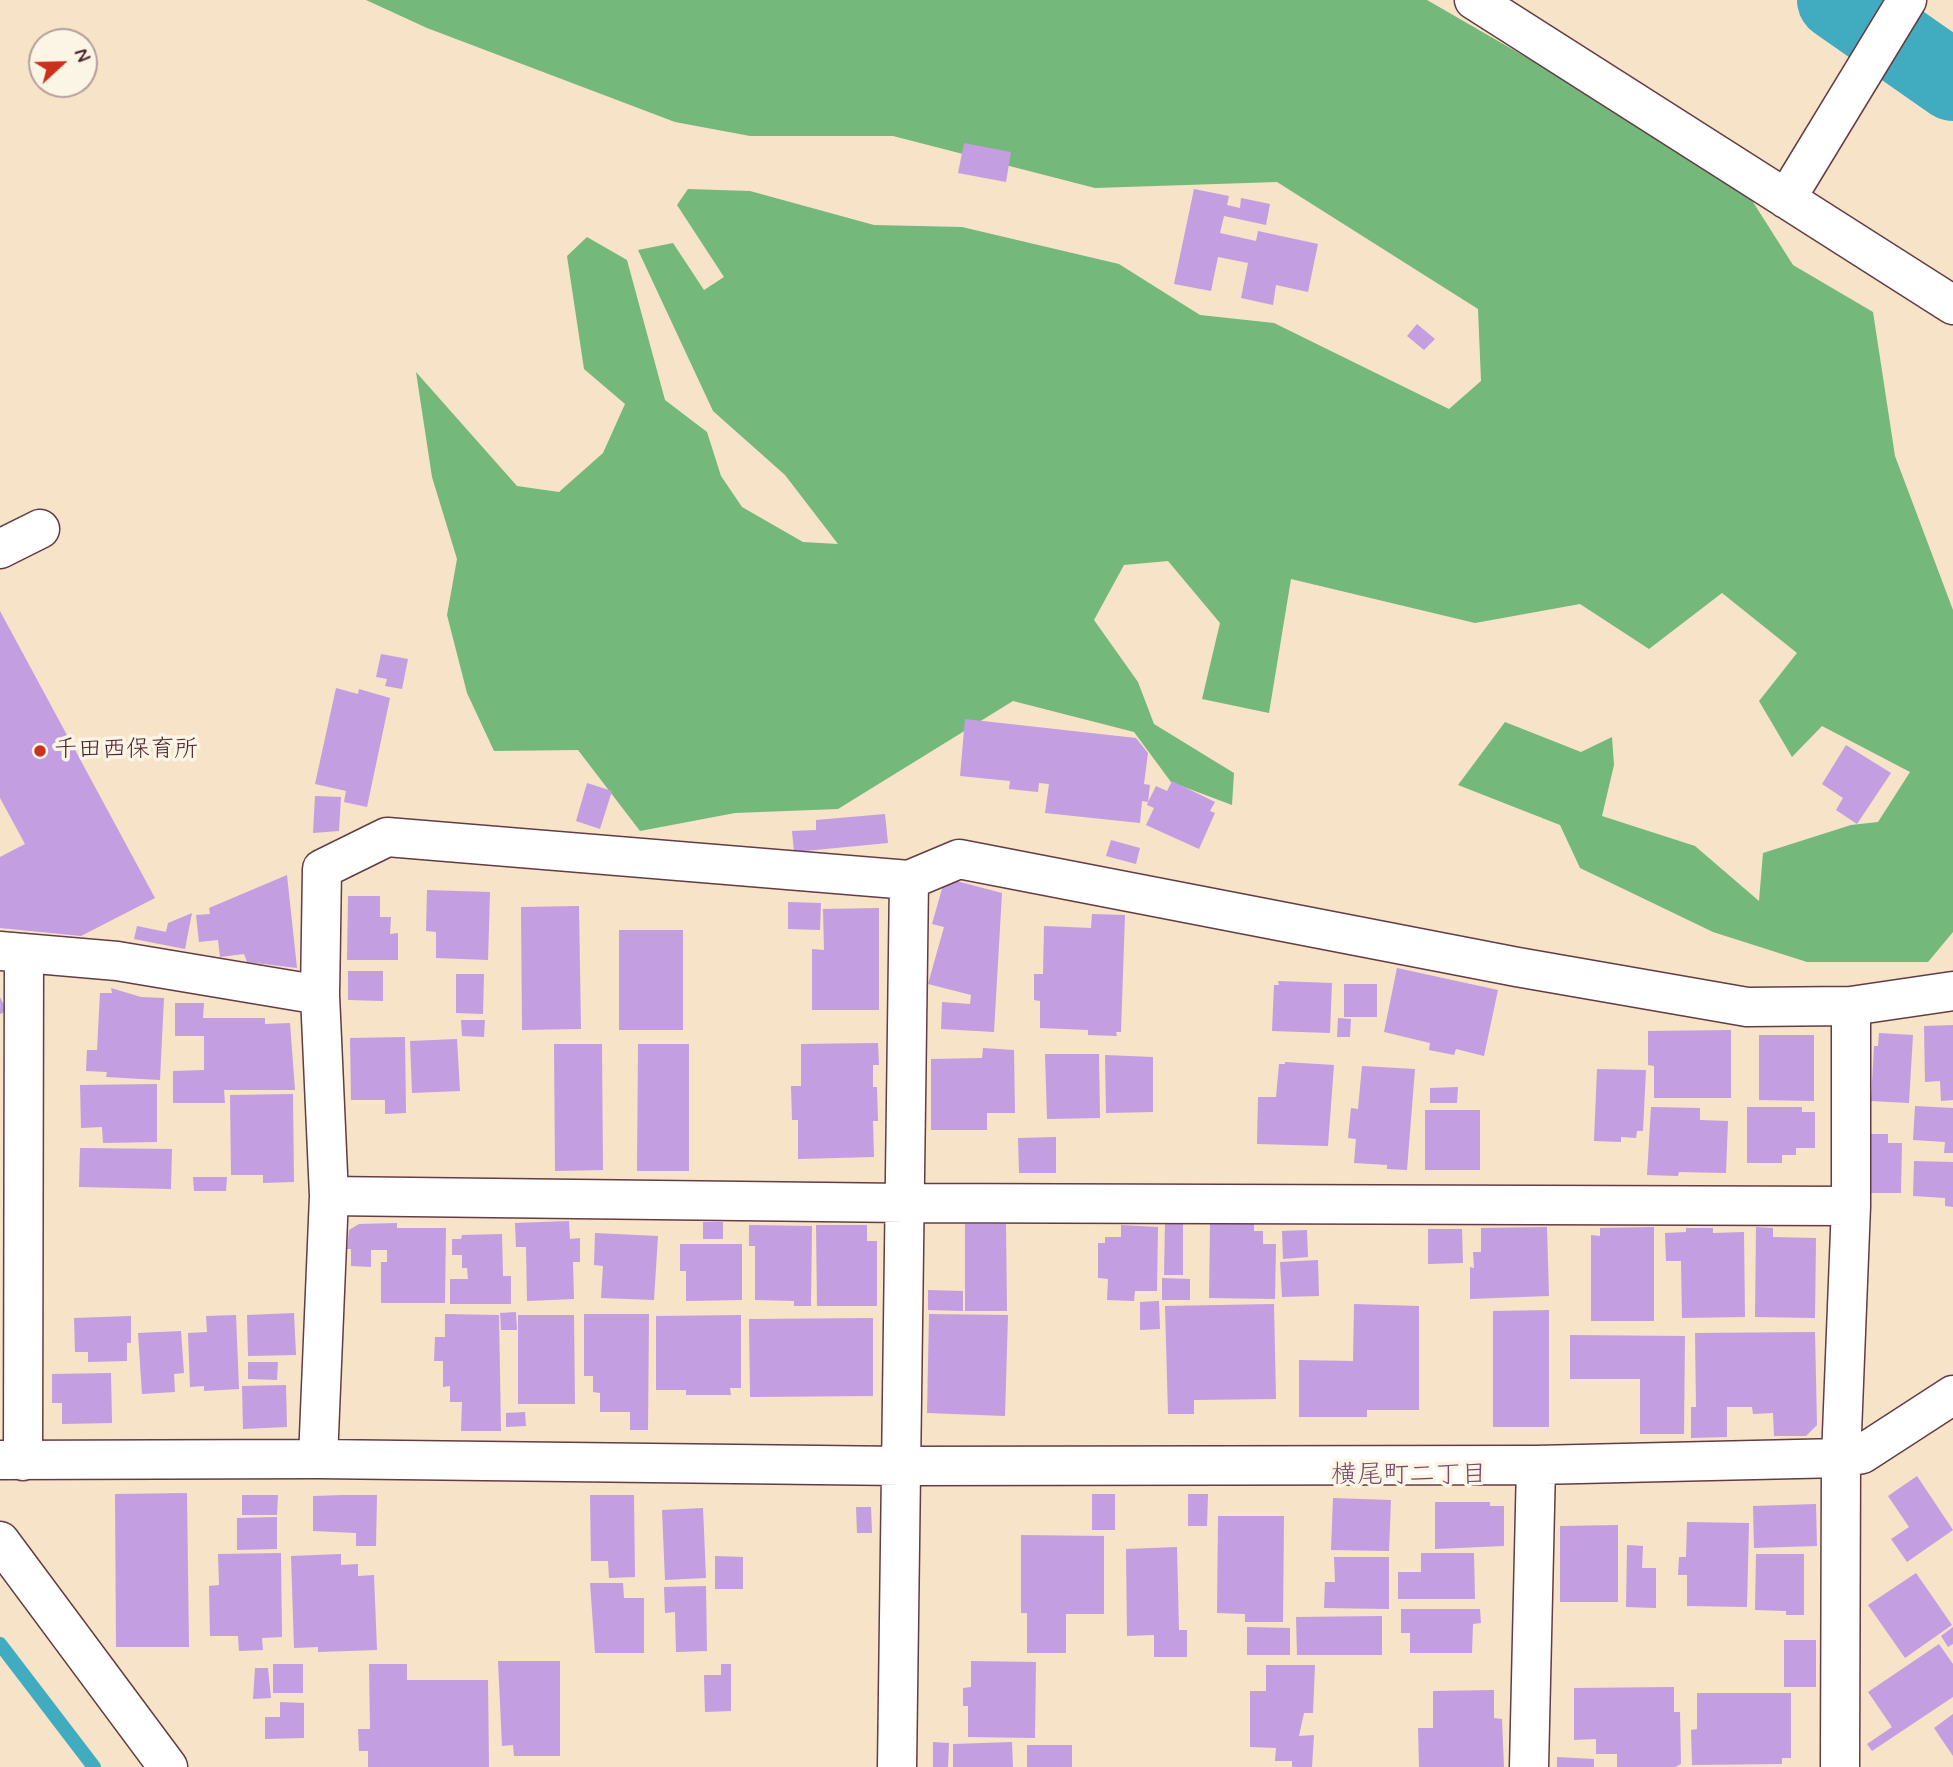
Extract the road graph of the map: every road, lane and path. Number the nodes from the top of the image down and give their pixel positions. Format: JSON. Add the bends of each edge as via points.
{"nodes":[{"id":1,"x":1474,"y":0,"type":"edge"},
{"id":2,"x":1907,"y":0,"type":"edge"},
{"id":3,"x":1786,"y":199,"type":"junction"},
{"id":4,"x":1953,"y":305,"type":"edge"},
{"id":5,"x":40,"y":529,"type":"dead end"},
{"id":6,"x":0,"y":549,"type":"edge"},
{"id":7,"x":909,"y":880,"type":"junction"},
{"id":8,"x":12,"y":952,"type":"edge"},
{"id":9,"x":1953,"y":991,"type":"edge"},
{"id":10,"x":320,"y":995,"type":"junction"},
{"id":11,"x":1851,"y":1006,"type":"junction"},
{"id":12,"x":328,"y":1196,"type":"junction"},
{"id":13,"x":904,"y":1203,"type":"junction"},
{"id":14,"x":1851,"y":1206,"type":"junction"},
{"id":15,"x":1953,"y":1395,"type":"edge"},
{"id":16,"x":1841,"y":1458,"type":"junction"},
{"id":17,"x":318,"y":1459,"type":"junction"},
{"id":18,"x":12,"y":1461,"type":"edge"},
{"id":19,"x":1536,"y":1465,"type":"junction"},
{"id":20,"x":901,"y":1466,"type":"junction"},
{"id":21,"x":0,"y":1541,"type":"edge"},
{"id":22,"x":168,"y":1767,"type":"edge"},
{"id":23,"x":897,"y":1767,"type":"edge"},
{"id":24,"x":1529,"y":1767,"type":"edge"},
{"id":25,"x":1840,"y":1767,"type":"edge"}],
"edges":[{"from":1,"to":3,"type":"street"},
{"from":2,"to":3,"type":"street"},
{"from":3,"to":4,"type":"street"},
{"from":5,"to":6,"type":"street"},
{"from":7,"to":10,"type":"street","via":[[387,838],[322,869]]},
{"from":7,"to":11,"type":"street","via":[[959,859],[1747,1007]]},
{"from":7,"to":13,"type":"street"},
{"from":8,"to":10,"type":"street","via":[[117,961]]},
{"from":8,"to":18,"type":"street"},
{"from":9,"to":11,"type":"street"},
{"from":10,"to":12,"type":"street"},
{"from":11,"to":14,"type":"street"},
{"from":12,"to":13,"type":"street"},
{"from":12,"to":17,"type":"street"},
{"from":13,"to":14,"type":"street"},
{"from":13,"to":20,"type":"street"},
{"from":14,"to":16,"type":"street"},
{"from":15,"to":16,"type":"street","via":[[1863,1454]]},
{"from":16,"to":19,"type":"street"},
{"from":16,"to":25,"type":"street"},
{"from":17,"to":18,"type":"street"},
{"from":17,"to":20,"type":"street"},
{"from":19,"to":20,"type":"street"},
{"from":19,"to":24,"type":"street"},
{"from":20,"to":23,"type":"street"},
{"from":21,"to":22,"type":"street"}]}
